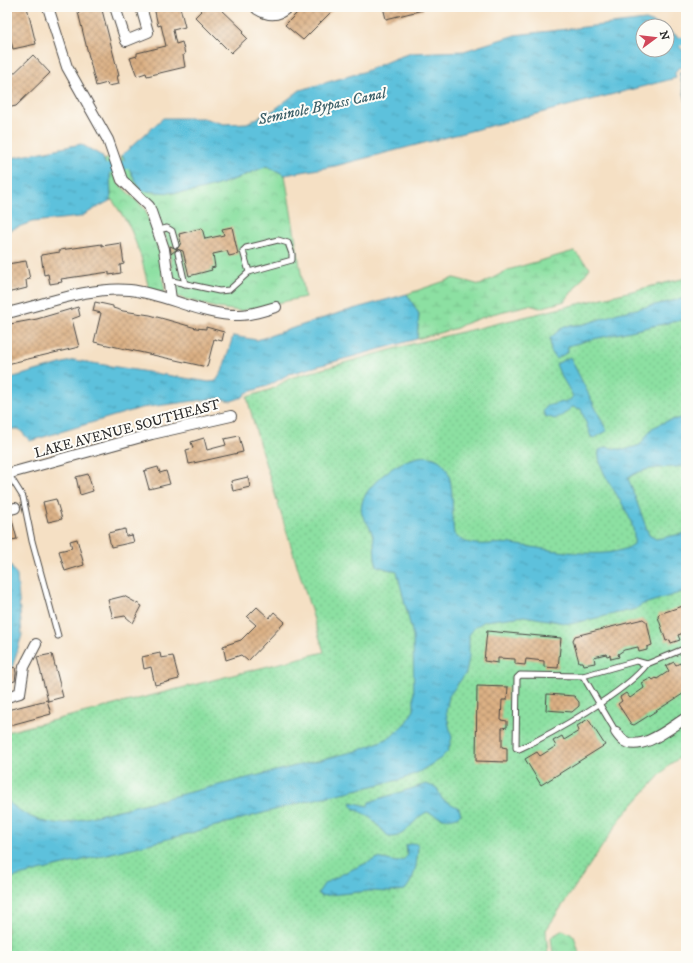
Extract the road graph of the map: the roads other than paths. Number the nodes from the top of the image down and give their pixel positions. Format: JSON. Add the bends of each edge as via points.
{"nodes":[{"id":1,"x":48,"y":7,"type":"edge"},
{"id":2,"x":115,"y":7,"type":"edge"},
{"id":3,"x":141,"y":7,"type":"edge"},
{"id":4,"x":257,"y":7,"type":"edge"},
{"id":5,"x":288,"y":7,"type":"edge"},
{"id":6,"x":158,"y":230,"type":"junction"},
{"id":7,"x":176,"y":244,"type":"dead end"},
{"id":8,"x":178,"y":253,"type":"dead end"},
{"id":9,"x":249,"y":272,"type":"junction"},
{"id":10,"x":168,"y":280,"type":"junction"},
{"id":11,"x":185,"y":284,"type":"junction"},
{"id":12,"x":171,"y":299,"type":"junction"},
{"id":13,"x":276,"y":307,"type":"dead end"},
{"id":14,"x":7,"y":313,"type":"edge"},
{"id":15,"x":231,"y":416,"type":"dead end"},
{"id":16,"x":8,"y":474,"type":"edge"},
{"id":17,"x":58,"y":636,"type":"dead end"},
{"id":18,"x":36,"y":644,"type":"dead end"},
{"id":19,"x":686,"y":648,"type":"edge"},
{"id":20,"x":648,"y":664,"type":"junction"},
{"id":21,"x":582,"y":676,"type":"junction"},
{"id":22,"x":7,"y":697,"type":"edge"},
{"id":23,"x":599,"y":703,"type":"junction"},
{"id":24,"x":686,"y":718,"type":"edge"},
{"id":25,"x":616,"y":732,"type":"joint"}],
"edges":[{"from":1,"to":6,"type":"street","via":[[67,67],[108,140],[122,180],[149,206]]},
{"from":2,"to":3,"type":"street","via":[[126,41],[148,32]]},
{"from":4,"to":5,"type":"street","via":[[257,10],[266,15],[273,15]]},
{"from":6,"to":7,"type":"lane","via":[[167,228],[172,231]]},
{"from":6,"to":10,"type":"street","via":[[164,249]]},
{"from":8,"to":11,"type":"lane"},
{"from":9,"to":9,"type":"lane","via":[[292,260],[288,243],[278,240],[246,248],[243,251]]},
{"from":9,"to":11,"type":"lane","via":[[229,290],[219,291]]},
{"from":10,"to":11,"type":"lane"},
{"from":10,"to":12,"type":"street"},
{"from":12,"to":13,"type":"street","via":[[216,312],[241,315]]},
{"from":12,"to":14,"type":"street","via":[[128,290],[96,292]]},
{"from":15,"to":16,"type":"street","name":"LAKE AVENUE SOUTHEAST","via":[[152,434]]},
{"from":16,"to":17,"type":"lane","via":[[23,497],[32,541]]},
{"from":18,"to":22,"type":"street","via":[[24,667],[20,693]]},
{"from":19,"to":20,"type":"lane"},
{"from":20,"to":21,"type":"lane","via":[[636,661]]},
{"from":20,"to":23,"type":"lane","via":[[640,674]]},
{"from":21,"to":23,"type":"lane"},
{"from":21,"to":23,"type":"lane","via":[[520,675],[517,678],[516,748],[535,742]]},
{"from":23,"to":25,"type":"lane"},
{"from":24,"to":25,"type":"street","via":[[643,744],[624,741]]}]}
